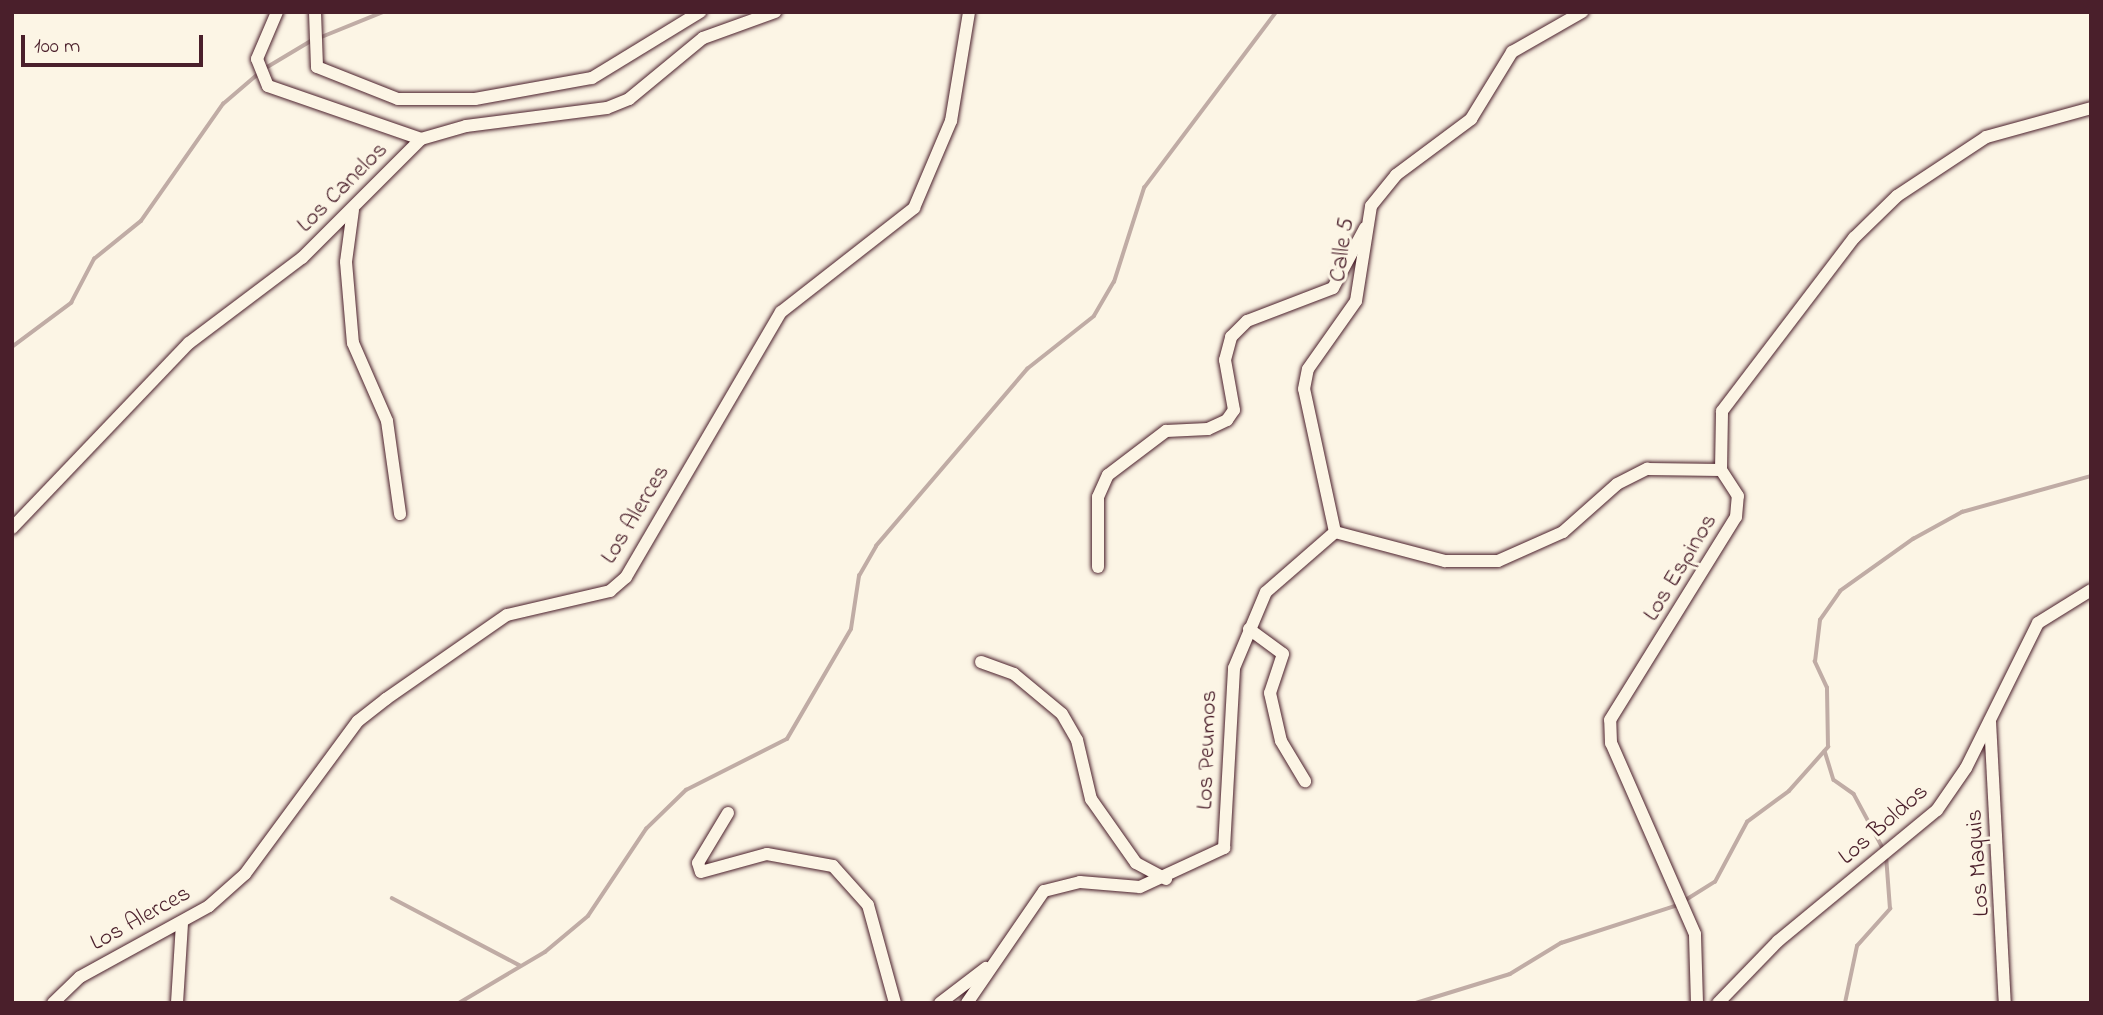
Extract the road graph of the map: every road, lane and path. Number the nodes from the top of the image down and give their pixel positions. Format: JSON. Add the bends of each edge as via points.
{"nodes":[{"id":1,"x":277,"y":12,"type":"edge"},
{"id":2,"x":314,"y":12,"type":"edge"},
{"id":3,"x":700,"y":12,"type":"edge"},
{"id":4,"x":775,"y":12,"type":"edge"},
{"id":5,"x":969,"y":12,"type":"edge"},
{"id":6,"x":1582,"y":12,"type":"edge"},
{"id":7,"x":2091,"y":108,"type":"edge"},
{"id":8,"x":421,"y":139,"type":"junction"},
{"id":9,"x":353,"y":210,"type":"junction"},
{"id":10,"x":1367,"y":225,"type":"junction"},
{"id":11,"x":1721,"y":470,"type":"junction"},
{"id":12,"x":400,"y":514,"type":"dead end"},
{"id":13,"x":12,"y":528,"type":"edge"},
{"id":14,"x":1335,"y":532,"type":"junction"},
{"id":15,"x":1098,"y":567,"type":"dead end"},
{"id":16,"x":2091,"y":590,"type":"edge"},
{"id":17,"x":1249,"y":629,"type":"junction"},
{"id":18,"x":981,"y":662,"type":"dead end"},
{"id":19,"x":1990,"y":721,"type":"junction"},
{"id":20,"x":1305,"y":781,"type":"dead end"},
{"id":21,"x":728,"y":813,"type":"dead end"},
{"id":22,"x":1166,"y":879,"type":"junction"},
{"id":23,"x":182,"y":923,"type":"junction"},
{"id":24,"x":998,"y":959,"type":"junction"},
{"id":25,"x":53,"y":1003,"type":"edge"},
{"id":26,"x":177,"y":1003,"type":"edge"},
{"id":27,"x":895,"y":1003,"type":"edge"},
{"id":28,"x":940,"y":1003,"type":"edge"},
{"id":29,"x":967,"y":1003,"type":"edge"},
{"id":30,"x":1697,"y":1003,"type":"edge"},
{"id":31,"x":1718,"y":1003,"type":"edge"},
{"id":32,"x":2005,"y":1003,"type":"edge"}],
"edges":[{"from":1,"to":8,"type":"street","via":[[257,59],[268,86]]},
{"from":2,"to":3,"type":"street","via":[[317,67],[398,99],[475,99],[592,78]]},
{"from":4,"to":8,"type":"street","name":"Los Canelos","via":[[704,38],[629,99],[607,108],[466,126]]},
{"from":5,"to":23,"type":"street","name":"Los Alerces","via":[[951,121],[914,208],[781,312],[626,578],[610,591],[507,615],[386,699],[351,730],[245,874]]},
{"from":6,"to":10,"type":"street","name":"Calle 5","via":[[1499,65],[1471,120],[1380,190]]},
{"from":7,"to":11,"type":"street","via":[[1986,137],[1888,204],[1854,238],[1722,411]]},
{"from":8,"to":9,"type":"street","name":"Los Canelos"},
{"from":9,"to":12,"type":"street","via":[[346,262],[353,343],[387,421]]},
{"from":9,"to":13,"type":"street","name":"Los Canelos","via":[[189,343]]},
{"from":10,"to":14,"type":"street","name":"Calle 5","via":[[1356,301],[1308,369],[1304,389],[1322,449]]},
{"from":10,"to":15,"type":"street","via":[[1333,288],[1247,321],[1231,337],[1225,360],[1234,410],[1227,420],[1208,429],[1166,431],[1108,475],[1098,497]]},
{"from":11,"to":14,"type":"street","via":[[1647,469],[1618,484],[1563,532],[1498,561],[1445,561]]},
{"from":11,"to":30,"type":"street","name":"Los Espinos","via":[[1738,496],[1736,517],[1610,720],[1611,743],[1695,934]]},
{"from":14,"to":17,"type":"street","name":"Los Peumos","via":[[1280,575]]},
{"from":16,"to":19,"type":"street","name":"Los Boldos","via":[[2038,623]]},
{"from":17,"to":20,"type":"street","via":[[1283,654],[1270,693],[1280,741]]},
{"from":17,"to":22,"type":"street","name":"Los Peumos","via":[[1228,695],[1226,842],[1218,855]]},
{"from":18,"to":22,"type":"street","via":[[1014,674],[1062,714],[1077,740],[1091,799],[1136,863]]},
{"from":19,"to":31,"type":"street","name":"Los Boldos","via":[[1937,810],[1778,941]]},
{"from":19,"to":32,"type":"street","name":"Los Maquis"},
{"from":21,"to":27,"type":"street","via":[[698,863],[701,872],[767,854],[833,866],[868,905]]},
{"from":22,"to":24,"type":"street","name":"Los Peumos","via":[[1140,887],[1060,883],[1034,902]]},
{"from":23,"to":25,"type":"street","name":"Los Alerces","via":[[80,977]]},
{"from":23,"to":26,"type":"street"},
{"from":24,"to":28,"type":"street"},
{"from":24,"to":29,"type":"street","name":"Los Peumos"}]}
